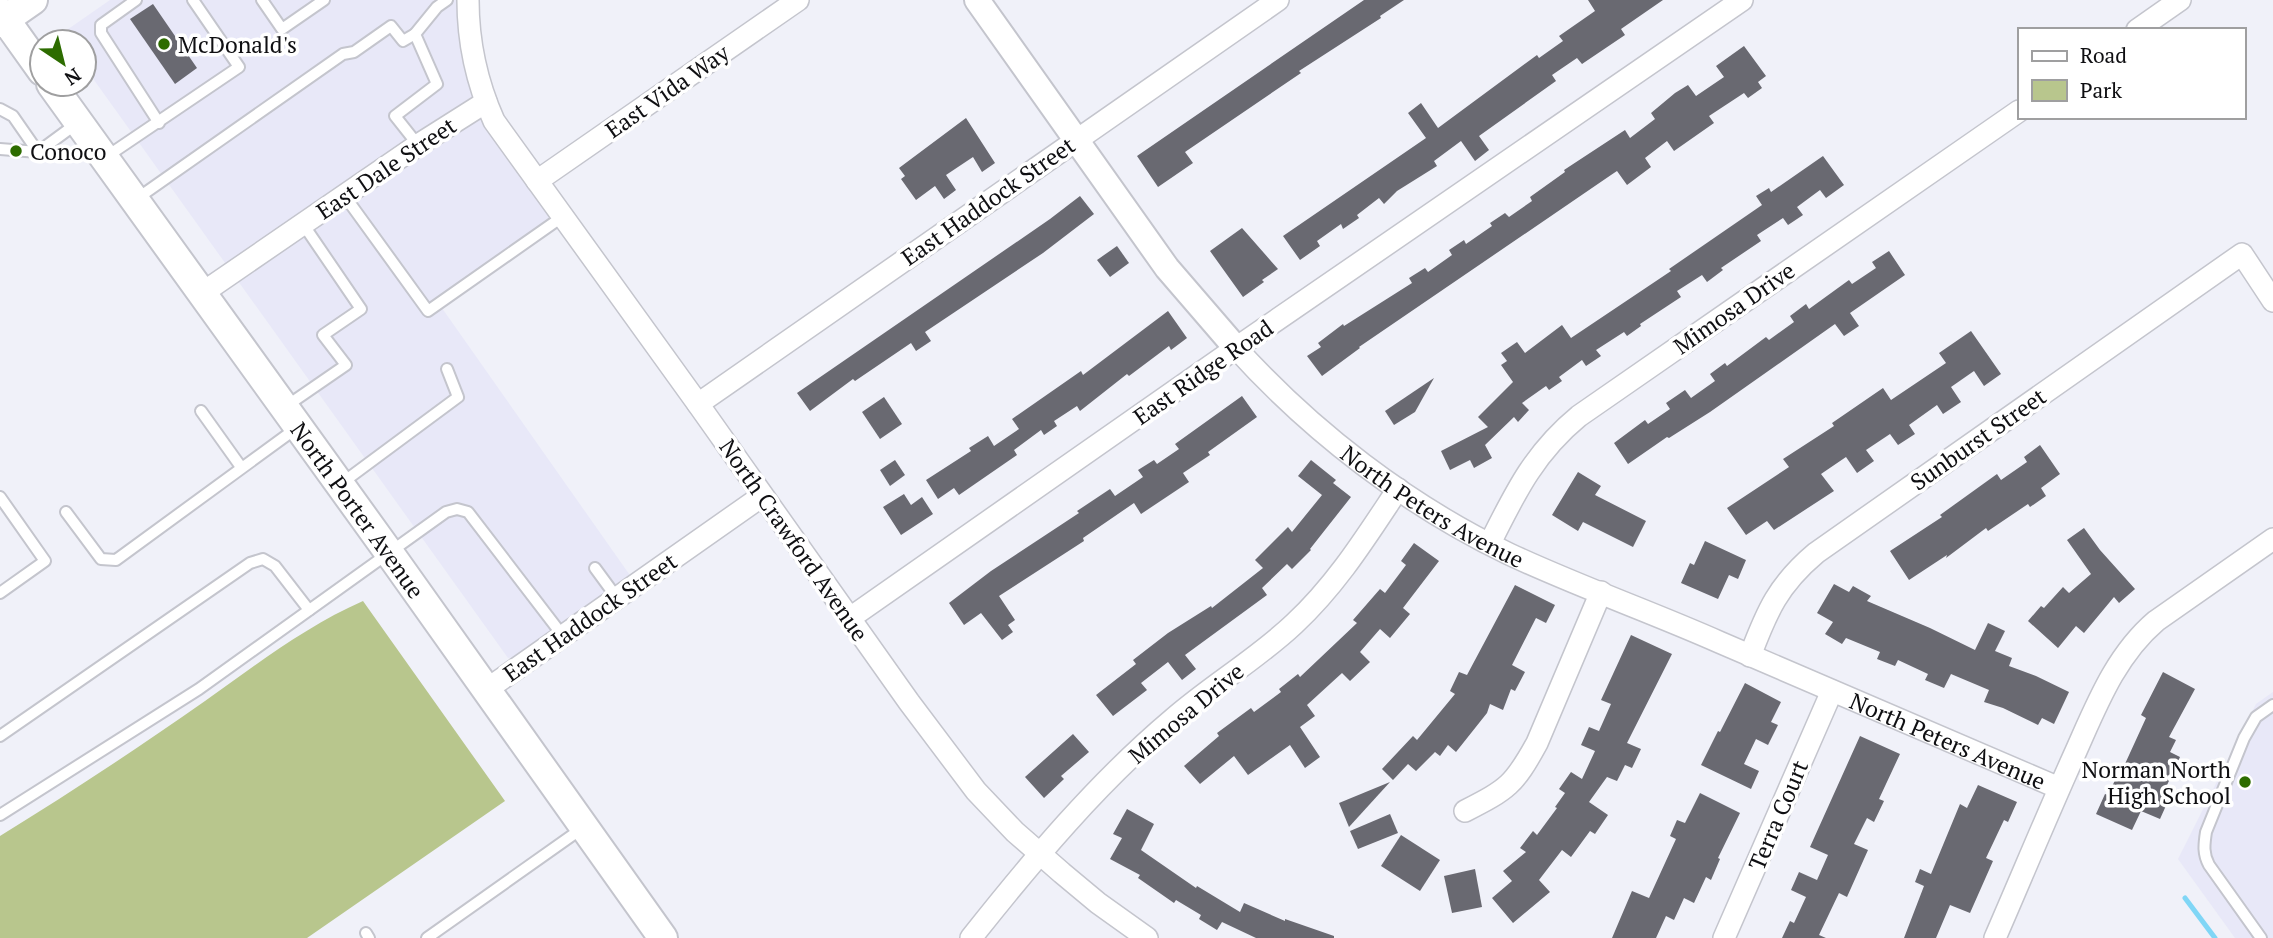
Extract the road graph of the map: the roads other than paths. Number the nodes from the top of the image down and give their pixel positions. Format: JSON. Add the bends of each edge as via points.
{"nodes":[{"id":1,"x":33,"y":0,"type":"edge"},
{"id":2,"x":136,"y":0,"type":"edge"},
{"id":3,"x":192,"y":0,"type":"edge"},
{"id":4,"x":262,"y":0,"type":"edge"},
{"id":5,"x":324,"y":0,"type":"edge"},
{"id":6,"x":447,"y":0,"type":"edge"},
{"id":7,"x":468,"y":0,"type":"edge"},
{"id":8,"x":798,"y":0,"type":"edge"},
{"id":9,"x":977,"y":0,"type":"edge"},
{"id":10,"x":1278,"y":0,"type":"edge"},
{"id":11,"x":1742,"y":0,"type":"edge"},
{"id":12,"x":2180,"y":0,"type":"edge"},
{"id":13,"x":2,"y":18,"type":"edge"},
{"id":14,"x":2140,"y":28,"type":"edge"},
{"id":15,"x":415,"y":34,"type":"junction"},
{"id":16,"x":28,"y":52,"type":"edge"},
{"id":17,"x":61,"y":98,"type":"edge"},
{"id":18,"x":485,"y":102,"type":"junction"},
{"id":19,"x":0,"y":109,"type":"edge"},
{"id":20,"x":2018,"y":112,"type":"edge"},
{"id":21,"x":78,"y":122,"type":"junction"},
{"id":22,"x":159,"y":123,"type":"junction"},
{"id":23,"x":1076,"y":140,"type":"junction"},
{"id":24,"x":418,"y":145,"type":"junction"},
{"id":25,"x":0,"y":149,"type":"edge"},
{"id":26,"x":38,"y":152,"type":"junction"},
{"id":27,"x":104,"y":159,"type":"junction"},
{"id":28,"x":537,"y":181,"type":"junction"},
{"id":29,"x":344,"y":195,"type":"junction"},
{"id":30,"x":134,"y":201,"type":"junction"},
{"id":31,"x":562,"y":217,"type":"junction"},
{"id":32,"x":303,"y":224,"type":"junction"},
{"id":33,"x":201,"y":294,"type":"junction"},
{"id":34,"x":2273,"y":301,"type":"edge"},
{"id":35,"x":1236,"y":348,"type":"junction"},
{"id":36,"x":447,"y":369,"type":"dead end"},
{"id":37,"x":698,"y":404,"type":"junction"},
{"id":38,"x":201,"y":411,"type":"dead end"},
{"id":39,"x":291,"y":417,"type":"junction"},
{"id":40,"x":241,"y":467,"type":"junction"},
{"id":41,"x":340,"y":485,"type":"junction"},
{"id":42,"x":1398,"y":489,"type":"junction"},
{"id":43,"x":762,"y":496,"type":"junction"},
{"id":44,"x":0,"y":497,"type":"edge"},
{"id":45,"x":66,"y":512,"type":"dead end"},
{"id":46,"x":2273,"y":539,"type":"edge"},
{"id":47,"x":1490,"y":543,"type":"junction"},
{"id":48,"x":390,"y":554,"type":"junction"},
{"id":49,"x":595,"y":568,"type":"dead end"},
{"id":50,"x":1601,"y":592,"type":"junction"},
{"id":51,"x":0,"y":593,"type":"edge"},
{"id":52,"x":617,"y":598,"type":"junction"},
{"id":53,"x":309,"y":610,"type":"junction"},
{"id":54,"x":850,"y":618,"type":"junction"},
{"id":55,"x":564,"y":636,"type":"junction"},
{"id":56,"x":1751,"y":656,"type":"junction"},
{"id":57,"x":486,"y":690,"type":"junction"},
{"id":58,"x":1832,"y":691,"type":"junction"},
{"id":59,"x":2273,"y":705,"type":"edge"},
{"id":60,"x":0,"y":736,"type":"edge"},
{"id":61,"x":2059,"y":788,"type":"junction"},
{"id":62,"x":1465,"y":811,"type":"dead end"},
{"id":63,"x":0,"y":815,"type":"edge"},
{"id":64,"x":584,"y":827,"type":"junction"},
{"id":65,"x":1041,"y":855,"type":"junction"},
{"id":66,"x":427,"y":938,"type":"edge"},
{"id":67,"x":663,"y":938,"type":"edge"},
{"id":68,"x":971,"y":938,"type":"edge"},
{"id":69,"x":1147,"y":938,"type":"edge"},
{"id":70,"x":1724,"y":938,"type":"edge"},
{"id":71,"x":1995,"y":938,"type":"edge"},
{"id":72,"x":2261,"y":938,"type":"edge"}],
"edges":[{"from":1,"to":13,"type":"main road"},
{"from":2,"to":22,"type":"lane","via":[[101,25],[101,33]]},
{"from":3,"to":22,"type":"lane","via":[[240,67]]},
{"from":4,"to":5,"type":"lane","via":[[282,29]]},
{"from":6,"to":15,"type":"lane"},
{"from":7,"to":18,"type":"street","via":[[470,45]]},
{"from":8,"to":28,"type":"street","name":"East Vida Way"},
{"from":9,"to":23,"type":"street","name":"North Peters Avenue"},
{"from":10,"to":23,"type":"street","name":"East Haddock Street"},
{"from":11,"to":35,"type":"street","name":"East Ridge Road"},
{"from":12,"to":14,"type":"street"},
{"from":13,"to":16,"type":"main road"},
{"from":15,"to":24,"type":"lane","via":[[437,84],[395,116]]},
{"from":15,"to":30,"type":"lane","via":[[403,41],[391,26],[354,52],[343,54]]},
{"from":17,"to":21,"type":"main road","name":"North Porter Avenue"},
{"from":18,"to":24,"type":"street","name":"East Dale Street"},
{"from":18,"to":28,"type":"street","name":"North Crawford Avenue"},
{"from":19,"to":26,"type":"lane","via":[[13,117]]},
{"from":20,"to":47,"type":"street","name":"Mimosa Drive","via":[[1571,422],[1535,460]]},
{"from":21,"to":26,"type":"lane"},
{"from":21,"to":27,"type":"main road","name":"North Porter Avenue"},
{"from":22,"to":27,"type":"lane"},
{"from":23,"to":35,"type":"street","name":"North Peters Avenue","via":[[1167,268]]},
{"from":23,"to":37,"type":"street","name":"East Haddock Street"},
{"from":24,"to":29,"type":"street","name":"East Dale Street"},
{"from":25,"to":26,"type":"lane"},
{"from":27,"to":30,"type":"main road","name":"North Porter Avenue"},
{"from":28,"to":31,"type":"street","name":"North Crawford Avenue"},
{"from":29,"to":31,"type":"lane","via":[[428,311]]},
{"from":29,"to":32,"type":"street","name":"East Dale Street"},
{"from":30,"to":33,"type":"main road","name":"North Porter Avenue"},
{"from":31,"to":37,"type":"street","name":"North Crawford Avenue"},
{"from":32,"to":33,"type":"street","name":"East Dale Street"},
{"from":32,"to":39,"type":"lane","via":[[361,309],[324,335],[346,365]]},
{"from":33,"to":39,"type":"main road","name":"North Porter Avenue"},
{"from":34,"to":56,"type":"street","name":"Sunburst Street","via":[[2242,254],[1798,568],[1778,592]]},
{"from":35,"to":42,"type":"street","name":"North Peters Avenue","via":[[1329,437]]},
{"from":35,"to":54,"type":"street","name":"East Ridge Road"},
{"from":36,"to":41,"type":"lane","via":[[458,397]]},
{"from":37,"to":43,"type":"street","name":"North Crawford Avenue"},
{"from":38,"to":40,"type":"lane"},
{"from":39,"to":40,"type":"lane"},
{"from":39,"to":41,"type":"main road","name":"North Porter Avenue"},
{"from":40,"to":45,"type":"lane","via":[[116,560],[101,559]]},
{"from":41,"to":48,"type":"main road","name":"North Porter Avenue"},
{"from":42,"to":47,"type":"street","name":"North Peters Avenue"},
{"from":42,"to":65,"type":"street","name":"Mimosa Drive","via":[[1335,583],[1310,609],[1172,719],[1075,814]]},
{"from":43,"to":52,"type":"street","name":"East Haddock Street"},
{"from":43,"to":54,"type":"street","name":"North Crawford Avenue"},
{"from":44,"to":51,"type":"lane","via":[[45,561]]},
{"from":46,"to":61,"type":"street","via":[[2136,640],[2106,684]]},
{"from":47,"to":50,"type":"street","name":"North Peters Avenue"},
{"from":48,"to":53,"type":"lane"},
{"from":48,"to":55,"type":"lane","via":[[446,512],[468,512]]},
{"from":48,"to":57,"type":"main road","name":"North Porter Avenue"},
{"from":49,"to":52,"type":"lane"},
{"from":50,"to":56,"type":"street","name":"North Peters Avenue"},
{"from":50,"to":62,"type":"street","via":[[1525,766],[1503,792]]},
{"from":52,"to":55,"type":"street","name":"East Haddock Street"},
{"from":53,"to":60,"type":"lane","via":[[275,566],[263,559],[250,563]]},
{"from":53,"to":63,"type":"lane","via":[[147,724]]},
{"from":54,"to":65,"type":"street","name":"North Crawford Avenue","via":[[976,791]]},
{"from":55,"to":57,"type":"street","name":"East Haddock Street"},
{"from":56,"to":58,"type":"street","name":"North Peters Avenue"},
{"from":57,"to":64,"type":"main road","name":"North Porter Avenue"},
{"from":58,"to":61,"type":"street","name":"North Peters Avenue"},
{"from":58,"to":70,"type":"street","name":"Terra Court"},
{"from":59,"to":72,"type":"lane","via":[[2256,717],[2244,738],[2204,843],[2209,865]]},
{"from":61,"to":71,"type":"street"},
{"from":64,"to":66,"type":"lane"},
{"from":64,"to":67,"type":"main road","name":"North Porter Avenue"},
{"from":65,"to":68,"type":"street","name":"Mimosa Drive"},
{"from":65,"to":69,"type":"street","name":"North Crawford Avenue"}]}
